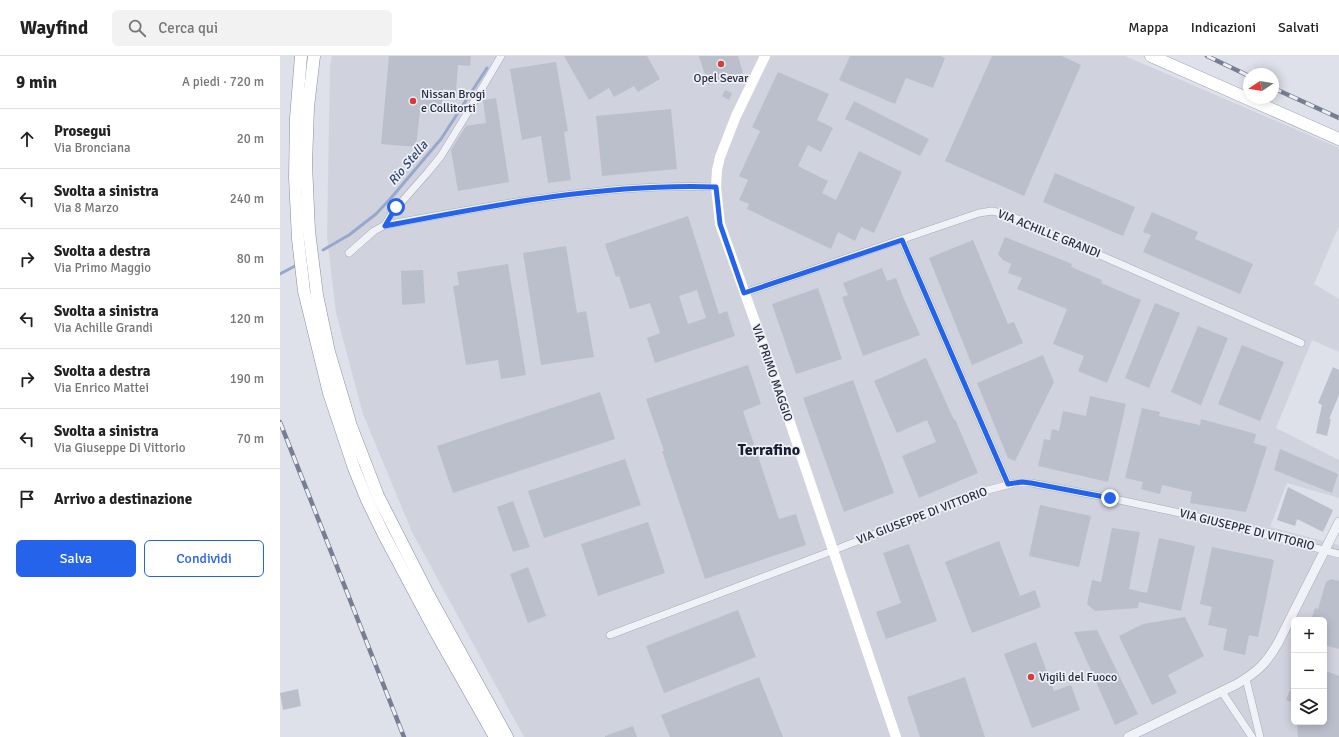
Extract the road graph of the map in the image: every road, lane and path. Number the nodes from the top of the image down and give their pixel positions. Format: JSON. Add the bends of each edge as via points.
{"nodes":[{"id":1,"x":301,"y":56,"type":"edge"},
{"id":2,"x":314,"y":56,"type":"edge"},
{"id":3,"x":501,"y":56,"type":"edge"},
{"id":4,"x":765,"y":56,"type":"edge"},
{"id":5,"x":1151,"y":56,"type":"edge"},
{"id":6,"x":1339,"y":139,"type":"edge"},
{"id":7,"x":716,"y":187,"type":"junction"},
{"id":8,"x":385,"y":226,"type":"junction"},
{"id":9,"x":902,"y":240,"type":"junction"},
{"id":10,"x":349,"y":253,"type":"dead end"},
{"id":11,"x":744,"y":293,"type":"junction"},
{"id":12,"x":1301,"y":343,"type":"dead end"},
{"id":13,"x":1008,"y":484,"type":"junction"},
{"id":14,"x":1339,"y":522,"type":"edge"},
{"id":15,"x":1324,"y":549,"type":"junction"},
{"id":16,"x":832,"y":551,"type":"junction"},
{"id":17,"x":1339,"y":554,"type":"edge"},
{"id":18,"x":610,"y":635,"type":"dead end"},
{"id":19,"x":1246,"y":679,"type":"junction"},
{"id":20,"x":1222,"y":692,"type":"junction"},
{"id":21,"x":494,"y":737,"type":"edge"},
{"id":22,"x":507,"y":737,"type":"edge"},
{"id":23,"x":896,"y":737,"type":"edge"},
{"id":24,"x":1128,"y":737,"type":"edge"},
{"id":25,"x":1252,"y":737,"type":"edge"},
{"id":26,"x":1260,"y":737,"type":"edge"}],
"edges":[{"from":1,"to":21,"type":"main road","via":[[295,162],[298,239],[304,291],[329,394],[367,500]]},
{"from":2,"to":22,"type":"main road","via":[[306,164],[309,231],[317,295],[329,352],[351,426],[378,496],[424,587]]},
{"from":3,"to":8,"type":"street","via":[[441,156],[392,213]]},
{"from":4,"to":7,"type":"main road","name":"VIA PRIMO MAGGIO","via":[[728,134],[717,170]]},
{"from":5,"to":6,"type":"main road"},
{"from":7,"to":8,"type":"street","via":[[667,186],[563,195]]},
{"from":7,"to":11,"type":"main road","name":"VIA PRIMO MAGGIO","via":[[720,224]]},
{"from":8,"to":10,"type":"street","via":[[374,231]]},
{"from":9,"to":11,"type":"street","name":"VIA ACHILLE GRANDI"},
{"from":9,"to":12,"type":"street","name":"VIA ACHILLE GRANDI","via":[[979,213],[1000,212]]},
{"from":9,"to":13,"type":"street"},
{"from":11,"to":16,"type":"main road","name":"VIA PRIMO MAGGIO"},
{"from":13,"to":15,"type":"street","name":"VIA GIUSEPPE DI VITTORIO","via":[[1031,483],[1110,498],[1208,519]]},
{"from":13,"to":16,"type":"street","name":"VIA GIUSEPPE DI VITTORIO"},
{"from":14,"to":15,"type":"street"},
{"from":15,"to":17,"type":"street","name":"VIA GIUSEPPE DI VITTORIO"},
{"from":15,"to":19,"type":"street","via":[[1271,656]]},
{"from":16,"to":18,"type":"street","name":"VIA GIUSEPPE DI VITTORIO"},
{"from":16,"to":23,"type":"main road","name":"VIA PRIMO MAGGIO"},
{"from":19,"to":20,"type":"street"},
{"from":19,"to":26,"type":"street"},
{"from":20,"to":24,"type":"street"},
{"from":20,"to":25,"type":"street"}]}
